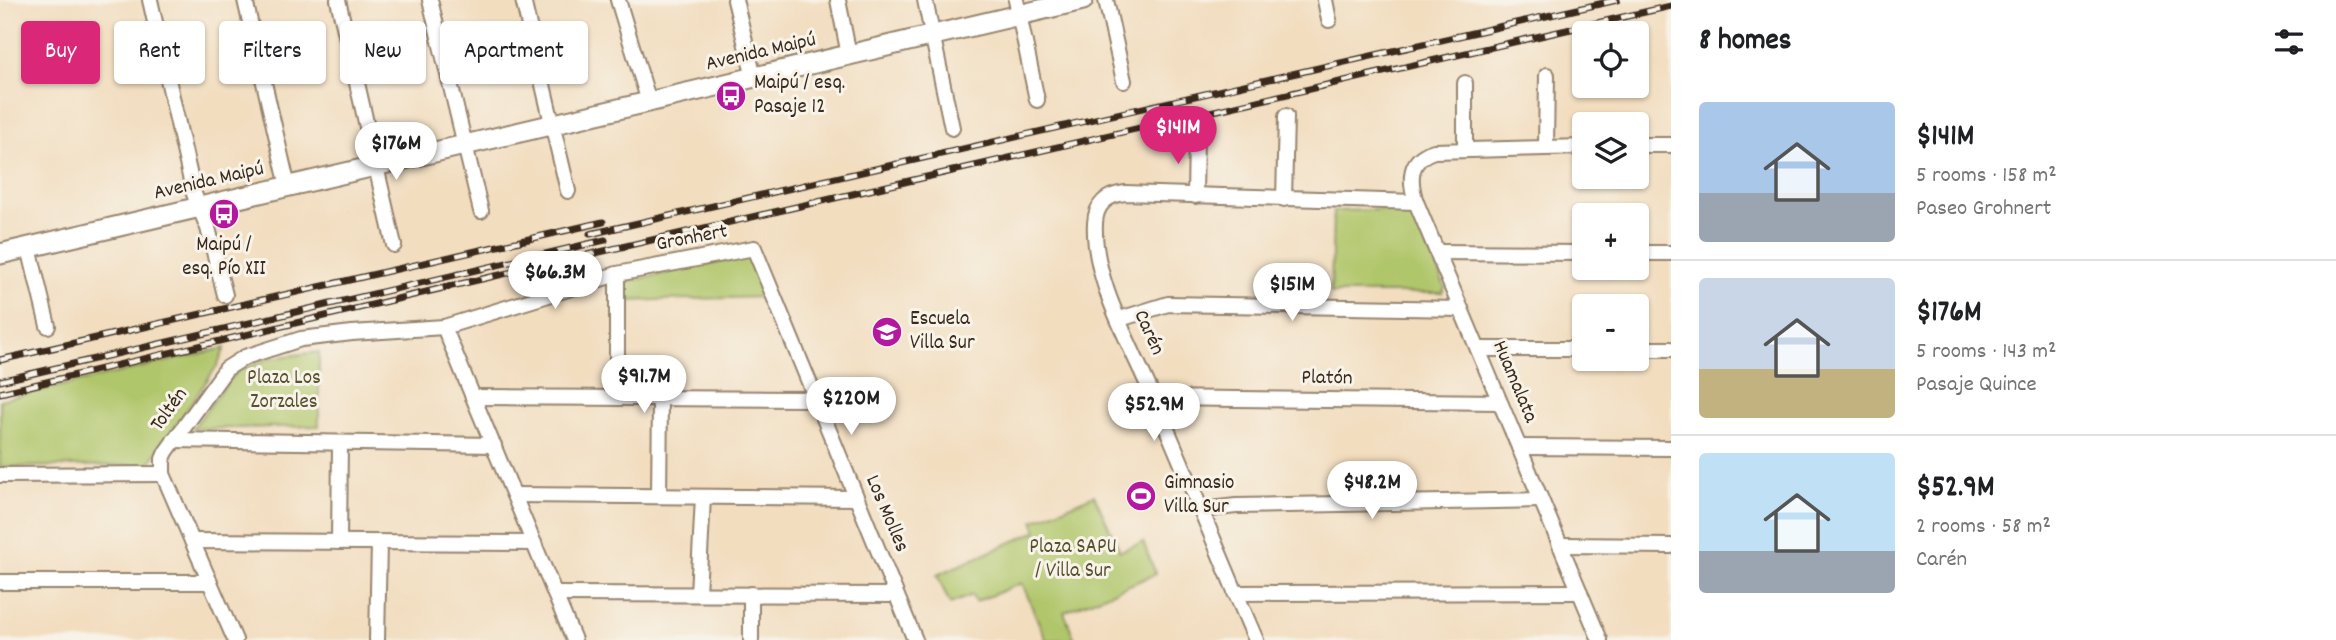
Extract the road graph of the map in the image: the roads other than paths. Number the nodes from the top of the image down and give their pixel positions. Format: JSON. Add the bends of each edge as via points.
{"nodes":[{"id":1,"x":150,"y":0,"type":"edge"},
{"id":2,"x":245,"y":0,"type":"edge"},
{"id":3,"x":338,"y":0,"type":"edge"},
{"id":4,"x":430,"y":0,"type":"edge"},
{"id":5,"x":523,"y":0,"type":"edge"},
{"id":6,"x":618,"y":0,"type":"edge"},
{"id":7,"x":736,"y":0,"type":"edge"},
{"id":8,"x":838,"y":0,"type":"edge"},
{"id":9,"x":925,"y":0,"type":"edge"},
{"id":10,"x":1083,"y":0,"type":"edge"},
{"id":11,"x":1106,"y":0,"type":"edge"},
{"id":12,"x":1325,"y":0,"type":"edge"},
{"id":13,"x":1018,"y":8,"type":"edge"},
{"id":14,"x":1329,"y":20,"type":"dead end"},
{"id":15,"x":933,"y":36,"type":"junction"},
{"id":16,"x":849,"y":55,"type":"junction"},
{"id":17,"x":1547,"y":75,"type":"dead end"},
{"id":18,"x":754,"y":78,"type":"junction"},
{"id":19,"x":1124,"y":81,"type":"dead end"},
{"id":20,"x":1465,"y":83,"type":"dead end"},
{"id":21,"x":1037,"y":100,"type":"dead end"},
{"id":22,"x":649,"y":102,"type":"junction"},
{"id":23,"x":1286,"y":116,"type":"dead end"},
{"id":24,"x":553,"y":125,"type":"junction"},
{"id":25,"x":952,"y":128,"type":"dead end"},
{"id":26,"x":1196,"y":137,"type":"dead end"},
{"id":27,"x":466,"y":145,"type":"junction"},
{"id":28,"x":1649,"y":145,"type":"edge"},
{"id":29,"x":1671,"y":145,"type":"edge"},
{"id":30,"x":1546,"y":147,"type":"junction"},
{"id":31,"x":1572,"y":147,"type":"edge"},
{"id":32,"x":1465,"y":150,"type":"junction"},
{"id":33,"x":376,"y":166,"type":"junction"},
{"id":34,"x":288,"y":187,"type":"junction"},
{"id":35,"x":568,"y":191,"type":"dead end"},
{"id":36,"x":1195,"y":196,"type":"junction"},
{"id":37,"x":1284,"y":199,"type":"junction"},
{"id":38,"x":1416,"y":202,"type":"junction"},
{"id":39,"x":199,"y":208,"type":"junction"},
{"id":40,"x":481,"y":211,"type":"dead end"},
{"id":41,"x":394,"y":245,"type":"dead end"},
{"id":42,"x":754,"y":248,"type":"joint"},
{"id":43,"x":1437,"y":252,"type":"junction"},
{"id":44,"x":1572,"y":253,"type":"edge"},
{"id":45,"x":1649,"y":253,"type":"edge"},
{"id":46,"x":1671,"y":253,"type":"edge"},
{"id":47,"x":0,"y":254,"type":"edge"},
{"id":48,"x":31,"y":256,"type":"dead end"},
{"id":49,"x":617,"y":274,"type":"junction"},
{"id":50,"x":225,"y":295,"type":"dead end"},
{"id":51,"x":1461,"y":309,"type":"junction"},
{"id":52,"x":1119,"y":319,"type":"junction"},
{"id":53,"x":48,"y":326,"type":"dead end"},
{"id":54,"x":444,"y":327,"type":"junction"},
{"id":55,"x":352,"y":333,"type":"joint"},
{"id":56,"x":1478,"y":349,"type":"junction"},
{"id":57,"x":1572,"y":349,"type":"edge"},
{"id":58,"x":1649,"y":349,"type":"edge"},
{"id":59,"x":1671,"y":349,"type":"edge"},
{"id":60,"x":473,"y":397,"type":"junction"},
{"id":61,"x":617,"y":398,"type":"junction"},
{"id":62,"x":660,"y":398,"type":"junction"},
{"id":63,"x":1154,"y":398,"type":"junction"},
{"id":64,"x":816,"y":399,"type":"junction"},
{"id":65,"x":1499,"y":402,"type":"junction"},
{"id":66,"x":174,"y":440,"type":"junction"},
{"id":67,"x":340,"y":443,"type":"junction"},
{"id":68,"x":494,"y":445,"type":"junction"},
{"id":69,"x":1519,"y":447,"type":"junction"},
{"id":70,"x":1671,"y":448,"type":"edge"},
{"id":71,"x":163,"y":474,"type":"junction"},
{"id":72,"x":0,"y":475,"type":"edge"},
{"id":73,"x":514,"y":495,"type":"junction"},
{"id":74,"x":659,"y":496,"type":"junction"},
{"id":75,"x":703,"y":497,"type":"junction"},
{"id":76,"x":856,"y":498,"type":"junction"},
{"id":77,"x":1541,"y":500,"type":"junction"},
{"id":78,"x":1201,"y":510,"type":"junction"},
{"id":79,"x":192,"y":541,"type":"junction"},
{"id":80,"x":339,"y":542,"type":"junction"},
{"id":81,"x":379,"y":542,"type":"junction"},
{"id":82,"x":534,"y":543,"type":"junction"},
{"id":83,"x":1560,"y":545,"type":"junction"},
{"id":84,"x":1671,"y":546,"type":"edge"},
{"id":85,"x":0,"y":582,"type":"edge"},
{"id":86,"x":210,"y":582,"type":"junction"},
{"id":87,"x":1580,"y":592,"type":"junction"},
{"id":88,"x":1235,"y":593,"type":"junction"},
{"id":89,"x":555,"y":594,"type":"junction"},
{"id":90,"x":698,"y":594,"type":"junction"},
{"id":91,"x":751,"y":594,"type":"junction"},
{"id":92,"x":896,"y":595,"type":"junction"},
{"id":93,"x":235,"y":640,"type":"edge"},
{"id":94,"x":377,"y":640,"type":"edge"},
{"id":95,"x":575,"y":640,"type":"edge"},
{"id":96,"x":751,"y":640,"type":"edge"},
{"id":97,"x":915,"y":640,"type":"edge"},
{"id":98,"x":1256,"y":640,"type":"edge"},
{"id":99,"x":1600,"y":640,"type":"edge"}],
"edges":[{"from":1,"to":39,"type":"street"},
{"from":2,"to":34,"type":"street"},
{"from":3,"to":33,"type":"street"},
{"from":4,"to":27,"type":"street"},
{"from":5,"to":24,"type":"street"},
{"from":6,"to":22,"type":"street"},
{"from":7,"to":18,"type":"street"},
{"from":8,"to":16,"type":"street"},
{"from":9,"to":15,"type":"street"},
{"from":10,"to":13,"type":"main road","name":"Avenida Maipú"},
{"from":11,"to":19,"type":"street"},
{"from":12,"to":14,"type":"street"},
{"from":13,"to":15,"type":"main road","name":"Avenida Maipú"},
{"from":13,"to":21,"type":"street"},
{"from":15,"to":16,"type":"main road","name":"Avenida Maipú"},
{"from":15,"to":25,"type":"street"},
{"from":16,"to":18,"type":"main road","name":"Avenida Maipú"},
{"from":17,"to":30,"type":"street"},
{"from":18,"to":22,"type":"main road","name":"Avenida Maipú"},
{"from":20,"to":32,"type":"street"},
{"from":22,"to":24,"type":"main road","name":"Avenida Maipú"},
{"from":23,"to":37,"type":"street"},
{"from":24,"to":27,"type":"main road","name":"Avenida Maipú"},
{"from":24,"to":35,"type":"street"},
{"from":26,"to":36,"type":"street"},
{"from":27,"to":33,"type":"main road","name":"Avenida Maipú"},
{"from":27,"to":40,"type":"street"},
{"from":28,"to":29,"type":"street"},
{"from":30,"to":31,"type":"street"},
{"from":30,"to":32,"type":"street"},
{"from":32,"to":38,"type":"street","name":"Huamalata","via":[[1425,154],[1414,165]]},
{"from":33,"to":34,"type":"main road","name":"Avenida Maipú"},
{"from":33,"to":41,"type":"street"},
{"from":34,"to":39,"type":"main road","name":"Avenida Maipú"},
{"from":36,"to":37,"type":"street"},
{"from":36,"to":52,"type":"street","name":"Carén","via":[[1125,193],[1101,203],[1095,233],[1101,276]]},
{"from":37,"to":38,"type":"street"},
{"from":38,"to":43,"type":"street","name":"Huamalata"},
{"from":39,"to":47,"type":"main road","name":"Avenida Maipú"},
{"from":39,"to":50,"type":"street"},
{"from":42,"to":49,"type":"street","name":"Gronhert"},
{"from":42,"to":64,"type":"street","name":"Los Molles"},
{"from":43,"to":44,"type":"street"},
{"from":43,"to":51,"type":"street","name":"Huamalata"},
{"from":45,"to":46,"type":"street"},
{"from":48,"to":53,"type":"street"},
{"from":49,"to":54,"type":"street","name":"Gronhert"},
{"from":49,"to":61,"type":"street"},
{"from":51,"to":52,"type":"street","via":[[1168,304]]},
{"from":51,"to":56,"type":"street","name":"Huamalata"},
{"from":52,"to":63,"type":"street","name":"Carén"},
{"from":54,"to":55,"type":"street","name":"Gronhert"},
{"from":54,"to":60,"type":"street"},
{"from":55,"to":66,"type":"street","name":"Toltén","via":[[301,339],[231,365]]},
{"from":56,"to":57,"type":"street"},
{"from":56,"to":65,"type":"street","name":"Huamalata"},
{"from":58,"to":59,"type":"street"},
{"from":60,"to":61,"type":"street"},
{"from":60,"to":68,"type":"street"},
{"from":61,"to":62,"type":"street"},
{"from":62,"to":64,"type":"street"},
{"from":62,"to":74,"type":"street"},
{"from":63,"to":65,"type":"street","name":"Platón"},
{"from":63,"to":78,"type":"street","name":"Carén"},
{"from":64,"to":76,"type":"street","name":"Los Molles"},
{"from":65,"to":69,"type":"street","name":"Huamalata"},
{"from":66,"to":67,"type":"street"},
{"from":66,"to":71,"type":"street","name":"Toltén","via":[[163,460]]},
{"from":67,"to":68,"type":"street"},
{"from":67,"to":80,"type":"street"},
{"from":68,"to":73,"type":"street"},
{"from":69,"to":70,"type":"street"},
{"from":69,"to":77,"type":"street","name":"Huamalata"},
{"from":71,"to":72,"type":"street"},
{"from":71,"to":79,"type":"street"},
{"from":73,"to":74,"type":"street"},
{"from":73,"to":82,"type":"street"},
{"from":74,"to":75,"type":"street"},
{"from":75,"to":76,"type":"street"},
{"from":75,"to":90,"type":"street"},
{"from":76,"to":92,"type":"street","name":"Los Molles"},
{"from":77,"to":78,"type":"street"},
{"from":77,"to":83,"type":"street","name":"Huamalata"},
{"from":78,"to":88,"type":"street","name":"Carén"},
{"from":79,"to":80,"type":"street"},
{"from":79,"to":86,"type":"street"},
{"from":80,"to":81,"type":"street"},
{"from":81,"to":82,"type":"street"},
{"from":81,"to":94,"type":"street"},
{"from":82,"to":89,"type":"street"},
{"from":83,"to":84,"type":"street"},
{"from":83,"to":87,"type":"street","name":"Huamalata"},
{"from":85,"to":86,"type":"street"},
{"from":86,"to":93,"type":"street"},
{"from":87,"to":88,"type":"street"},
{"from":87,"to":99,"type":"street","name":"Huamalata"},
{"from":88,"to":98,"type":"street","name":"Carén"},
{"from":89,"to":90,"type":"street"},
{"from":89,"to":95,"type":"street"},
{"from":90,"to":91,"type":"street"},
{"from":91,"to":92,"type":"street"},
{"from":91,"to":96,"type":"street"},
{"from":92,"to":97,"type":"street","name":"Los Molles"}]}
